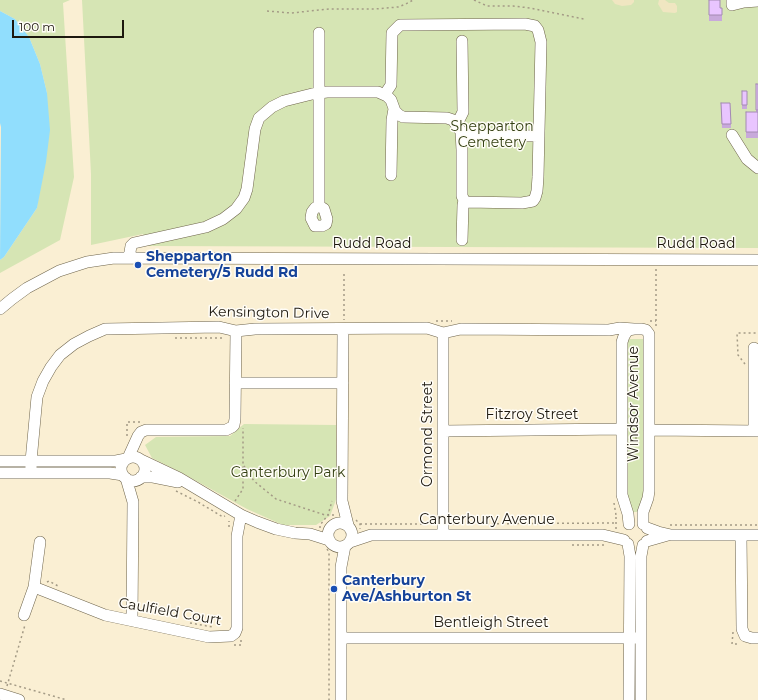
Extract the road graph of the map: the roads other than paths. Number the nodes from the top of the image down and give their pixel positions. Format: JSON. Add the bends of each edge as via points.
{"nodes":[{"id":1,"x":732,"y":0,"type":"edge"},
{"id":2,"x":752,"y":1,"type":"edge"},
{"id":3,"x":319,"y":33,"type":"dead end"},
{"id":4,"x":462,"y":41,"type":"dead end"},
{"id":5,"x":319,"y":93,"type":"junction"},
{"id":6,"x":385,"y":94,"type":"junction"},
{"id":7,"x":394,"y":109,"type":"junction"},
{"id":8,"x":459,"y":128,"type":"junction"},
{"id":9,"x":732,"y":135,"type":"dead end"},
{"id":10,"x":539,"y":136,"type":"junction"},
{"id":11,"x":758,"y":168,"type":"edge"},
{"id":12,"x":391,"y":175,"type":"dead end"},
{"id":13,"x":464,"y":200,"type":"junction"},
{"id":14,"x":319,"y":206,"type":"dead end"},
{"id":15,"x":462,"y":240,"type":"dead end"},
{"id":16,"x":129,"y":258,"type":"junction"},
{"id":17,"x":758,"y":260,"type":"edge"},
{"id":18,"x":0,"y":309,"type":"edge"},
{"id":19,"x":343,"y":325,"type":"junction"},
{"id":20,"x":634,"y":328,"type":"junction"},
{"id":21,"x":609,"y":330,"type":"junction"},
{"id":22,"x":236,"y":331,"type":"junction"},
{"id":23,"x":443,"y":332,"type":"junction"},
{"id":24,"x":622,"y":342,"type":"junction"},
{"id":25,"x":754,"y":348,"type":"dead end"},
{"id":26,"x":235,"y":383,"type":"junction"},
{"id":27,"x":343,"y":383,"type":"junction"},
{"id":28,"x":622,"y":429,"type":"junction"},
{"id":29,"x":649,"y":430,"type":"junction"},
{"id":30,"x":443,"y":431,"type":"junction"},
{"id":31,"x":756,"y":431,"type":"edge"},
{"id":32,"x":133,"y":459,"type":"junction"},
{"id":33,"x":0,"y":461,"type":"edge"},
{"id":34,"x":31,"y":461,"type":"junction"},
{"id":35,"x":0,"y":473,"type":"edge"},
{"id":36,"x":31,"y":473,"type":"junction"},
{"id":37,"x":125,"y":477,"type":"junction"},
{"id":38,"x":140,"y":478,"type":"junction"},
{"id":39,"x":192,"y":487,"type":"junction"},
{"id":40,"x":338,"y":499,"type":"junction"},
{"id":41,"x":133,"y":502,"type":"junction"},
{"id":42,"x":242,"y":516,"type":"junction"},
{"id":43,"x":623,"y":524,"type":"junction"},
{"id":44,"x":353,"y":526,"type":"junction"},
{"id":45,"x":645,"y":526,"type":"junction"},
{"id":46,"x":442,"y":529,"type":"junction"},
{"id":47,"x":327,"y":530,"type":"junction"},
{"id":48,"x":670,"y":530,"type":"junction"},
{"id":49,"x":371,"y":535,"type":"junction"},
{"id":50,"x":603,"y":535,"type":"junction"},
{"id":51,"x":741,"y":535,"type":"junction"},
{"id":52,"x":758,"y":535,"type":"edge"},
{"id":53,"x":40,"y":542,"type":"dead end"},
{"id":54,"x":626,"y":542,"type":"junction"},
{"id":55,"x":645,"y":543,"type":"junction"},
{"id":56,"x":348,"y":544,"type":"junction"},
{"id":57,"x":341,"y":567,"type":"junction"},
{"id":58,"x":34,"y":587,"type":"junction"},
{"id":59,"x":24,"y":619,"type":"road end"},
{"id":60,"x":132,"y":620,"type":"junction"},
{"id":61,"x":341,"y":638,"type":"junction"},
{"id":62,"x":629,"y":638,"type":"junction"},
{"id":63,"x":641,"y":638,"type":"junction"},
{"id":64,"x":758,"y":638,"type":"edge"},
{"id":65,"x":3,"y":695,"type":"edge"},
{"id":66,"x":19,"y":700,"type":"edge"},
{"id":67,"x":341,"y":700,"type":"edge"},
{"id":68,"x":629,"y":700,"type":"edge"},
{"id":69,"x":641,"y":700,"type":"edge"}],
"edges":[{"from":1,"to":2,"type":"street","via":[[732,5]]},
{"from":3,"to":5,"type":"street"},
{"from":4,"to":8,"type":"street","via":[[462,112]]},
{"from":5,"to":6,"type":"street"},
{"from":5,"to":14,"type":"street"},
{"from":5,"to":16,"type":"street","via":[[284,101],[259,118],[255,129],[247,189],[236,209],[206,227],[134,243]]},
{"from":6,"to":7,"type":"street","via":[[391,100]]},
{"from":6,"to":10,"type":"street","via":[[391,85],[392,32],[400,25],[530,24],[538,30],[541,42]]},
{"from":7,"to":8,"type":"street","via":[[403,117],[454,120]]},
{"from":7,"to":12,"type":"street"},
{"from":8,"to":10,"type":"street","via":[[466,135]]},
{"from":8,"to":13,"type":"street"},
{"from":9,"to":11,"type":"street","via":[[747,159]]},
{"from":10,"to":13,"type":"street","via":[[537,191],[533,201],[522,203]]},
{"from":13,"to":15,"type":"street"},
{"from":16,"to":17,"type":"street","name":"Rudd Road"},
{"from":16,"to":18,"type":"street","name":"Rudd Road","via":[[95,260],[59,271],[27,288]]},
{"from":19,"to":22,"type":"street","name":"Kensington Drive"},
{"from":19,"to":23,"type":"street","name":"Kensington Drive","via":[[427,328]]},
{"from":19,"to":27,"type":"street"},
{"from":20,"to":21,"type":"street","name":"Kensington Drive"},
{"from":20,"to":24,"type":"street","name":"Windsor Avenue","via":[[628,330]]},
{"from":20,"to":29,"type":"street","name":"Windsor Avenue","via":[[642,328],[649,334]]},
{"from":21,"to":23,"type":"street","name":"Kensington Drive","via":[[461,329]]},
{"from":21,"to":24,"type":"street","via":[[617,334]]},
{"from":22,"to":26,"type":"street"},
{"from":22,"to":34,"type":"street","name":"Kensington Drive","via":[[219,327],[105,329],[74,344],[51,367],[37,397]]},
{"from":23,"to":30,"type":"street","name":"Ormond Street"},
{"from":24,"to":28,"type":"street","name":"Windsor Avenue"},
{"from":25,"to":31,"type":"street"},
{"from":26,"to":27,"type":"street"},
{"from":26,"to":32,"type":"street","via":[[235,419],[232,428],[146,430],[138,436]]},
{"from":27,"to":40,"type":"street"},
{"from":28,"to":30,"type":"street","name":"Fitzroy Street"},
{"from":28,"to":43,"type":"street","name":"Windsor Avenue"},
{"from":29,"to":31,"type":"street"},
{"from":29,"to":45,"type":"street","name":"Windsor Avenue","via":[[649,491],[643,512]]},
{"from":30,"to":46,"type":"street","name":"Ormond Street"},
{"from":32,"to":34,"type":"street"},
{"from":32,"to":37,"type":"street","via":[[121,467]]},
{"from":32,"to":38,"type":"street","via":[[144,468]]},
{"from":32,"to":39,"type":"street","via":[[169,472]]},
{"from":33,"to":34,"type":"street"},
{"from":34,"to":36,"type":"street","name":"Kensington Drive"},
{"from":35,"to":36,"type":"street"},
{"from":36,"to":37,"type":"street","via":[[110,473]]},
{"from":37,"to":38,"type":"street","via":[[133,480]]},
{"from":37,"to":41,"type":"street"},
{"from":38,"to":39,"type":"street","via":[[165,479]]},
{"from":38,"to":41,"type":"street"},
{"from":39,"to":42,"type":"street"},
{"from":40,"to":44,"type":"street"},
{"from":40,"to":47,"type":"street"},
{"from":41,"to":60,"type":"street"},
{"from":42,"to":47,"type":"street","via":[[295,533]]},
{"from":42,"to":60,"type":"street","name":"Caulfield Court","via":[[237,536],[235,633],[231,636],[209,637]]},
{"from":43,"to":45,"type":"street","via":[[637,522]]},
{"from":43,"to":50,"type":"street","name":"Canterbury Avenue"},
{"from":43,"to":54,"type":"street"},
{"from":44,"to":47,"type":"street","name":"Canterbury Avenue","via":[[340,522]]},
{"from":44,"to":49,"type":"street","name":"Canterbury Avenue"},
{"from":44,"to":56,"type":"street"},
{"from":45,"to":48,"type":"street","via":[[658,532]]},
{"from":45,"to":55,"type":"street","via":[[648,532]]},
{"from":46,"to":49,"type":"street","name":"Canterbury Avenue"},
{"from":46,"to":50,"type":"street","name":"Canterbury Avenue"},
{"from":47,"to":56,"type":"street","via":[[341,547]]},
{"from":47,"to":57,"type":"street"},
{"from":48,"to":51,"type":"street"},
{"from":48,"to":55,"type":"street"},
{"from":49,"to":56,"type":"street","name":"Canterbury Avenue"},
{"from":50,"to":54,"type":"street","name":"Canterbury Avenue"},
{"from":51,"to":52,"type":"street"},
{"from":51,"to":64,"type":"street","via":[[742,629],[745,636]]},
{"from":53,"to":58,"type":"street"},
{"from":54,"to":55,"type":"street","via":[[634,547]]},
{"from":54,"to":62,"type":"street","via":[[630,556]]},
{"from":55,"to":63,"type":"street","via":[[641,556]]},
{"from":56,"to":57,"type":"street"},
{"from":57,"to":61,"type":"street"},
{"from":58,"to":59,"type":"street"},
{"from":58,"to":60,"type":"street","name":"Caulfield Court","via":[[99,613]]},
{"from":61,"to":62,"type":"street","name":"Bentleigh Street"},
{"from":61,"to":67,"type":"street"},
{"from":62,"to":63,"type":"street","name":"Bentleigh Street"},
{"from":62,"to":68,"type":"street"},
{"from":63,"to":69,"type":"street"},
{"from":65,"to":66,"type":"street"}]}
